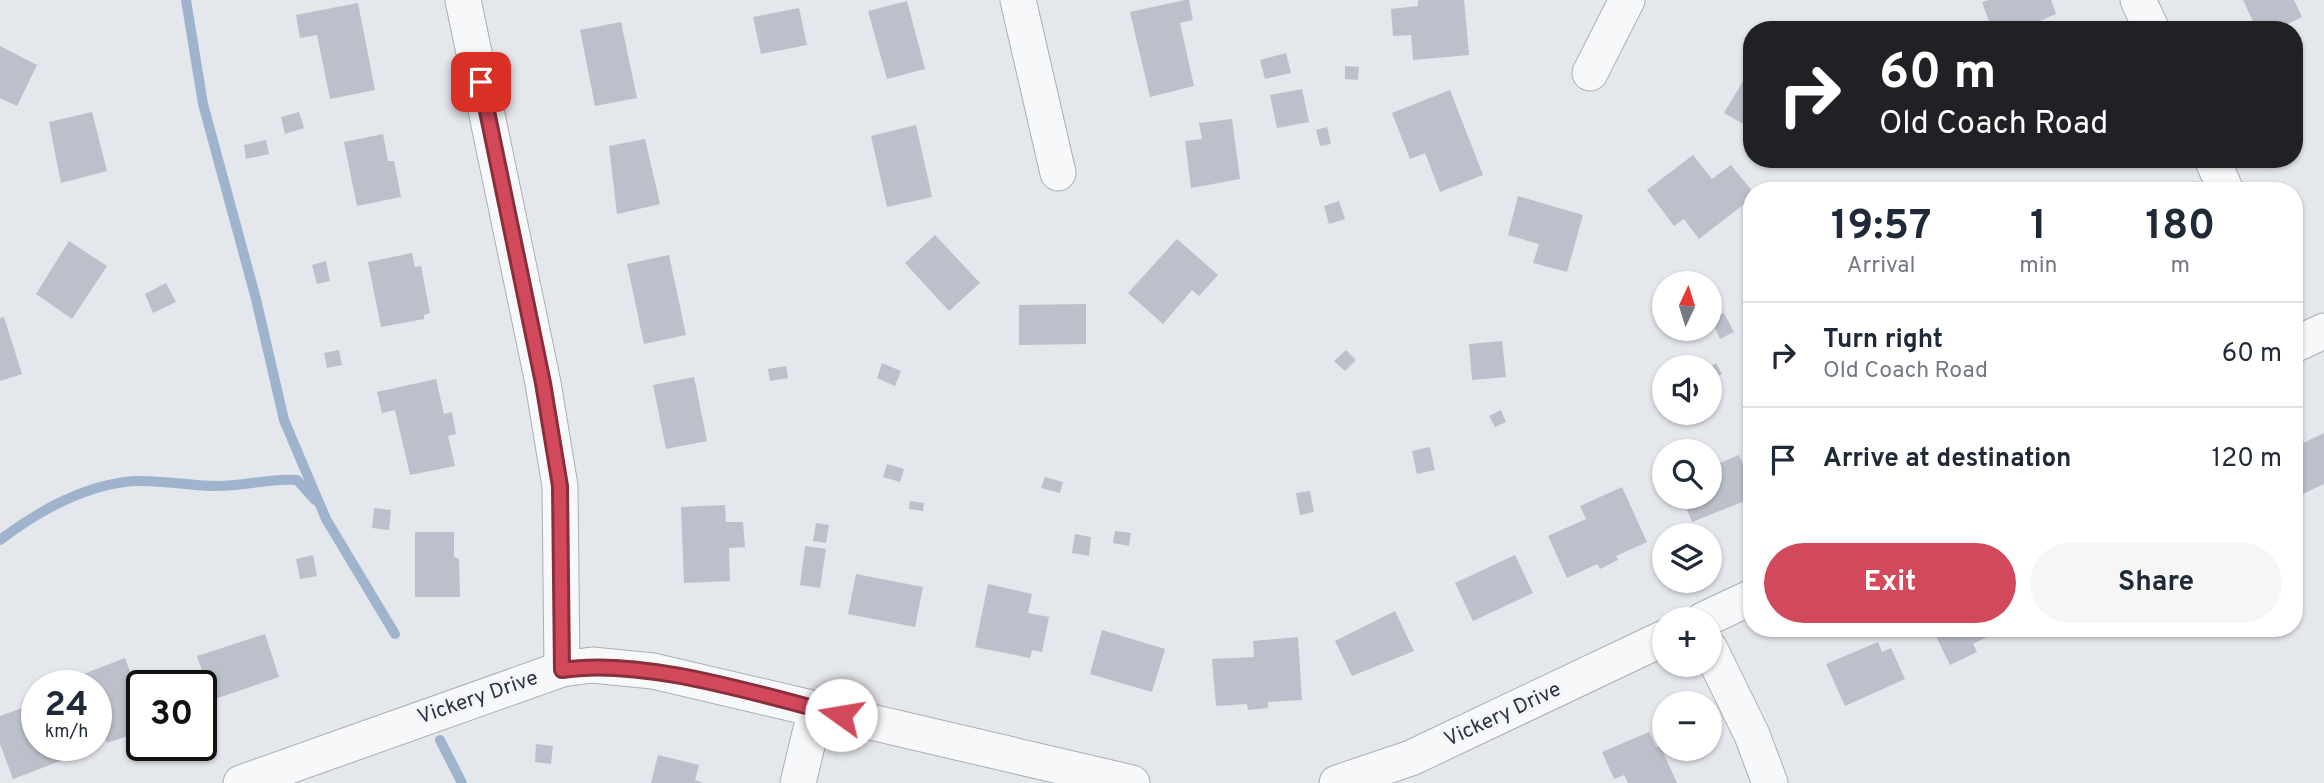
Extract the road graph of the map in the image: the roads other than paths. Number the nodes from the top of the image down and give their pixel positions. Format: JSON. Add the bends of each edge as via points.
{"nodes":[{"id":1,"x":464,"y":0,"type":"edge"},
{"id":2,"x":1018,"y":0,"type":"edge"},
{"id":3,"x":1627,"y":0,"type":"edge"},
{"id":4,"x":2138,"y":0,"type":"edge"},
{"id":5,"x":2148,"y":21,"type":"edge"},
{"id":6,"x":1590,"y":74,"type":"dead end"},
{"id":7,"x":1058,"y":173,"type":"dead end"},
{"id":8,"x":1743,"y":601,"type":"edge"},
{"id":9,"x":1722,"y":611,"type":"edge"},
{"id":10,"x":1652,"y":644,"type":"edge"},
{"id":11,"x":562,"y":670,"type":"junction"},
{"id":12,"x":1722,"y":674,"type":"edge"},
{"id":13,"x":816,"y":708,"type":"junction"},
{"id":14,"x":241,"y":783,"type":"edge"},
{"id":15,"x":798,"y":783,"type":"edge"},
{"id":16,"x":1132,"y":783,"type":"edge"},
{"id":17,"x":1337,"y":783,"type":"edge"},
{"id":18,"x":1770,"y":783,"type":"edge"}],
"edges":[{"from":1,"to":11,"type":"street","via":[[560,486]]},
{"from":2,"to":7,"type":"street"},
{"from":3,"to":6,"type":"street"},
{"from":4,"to":5,"type":"street"},
{"from":8,"to":9,"type":"street"},
{"from":10,"to":17,"type":"street","name":"Vickery Drive","via":[[1411,758]]},
{"from":11,"to":13,"type":"street","name":"Vickery Drive","via":[[592,665],[653,671]]},
{"from":11,"to":14,"type":"street","name":"Vickery Drive"},
{"from":12,"to":18,"type":"street"},
{"from":13,"to":15,"type":"street"},
{"from":13,"to":16,"type":"street","name":"Vickery Drive"}]}
